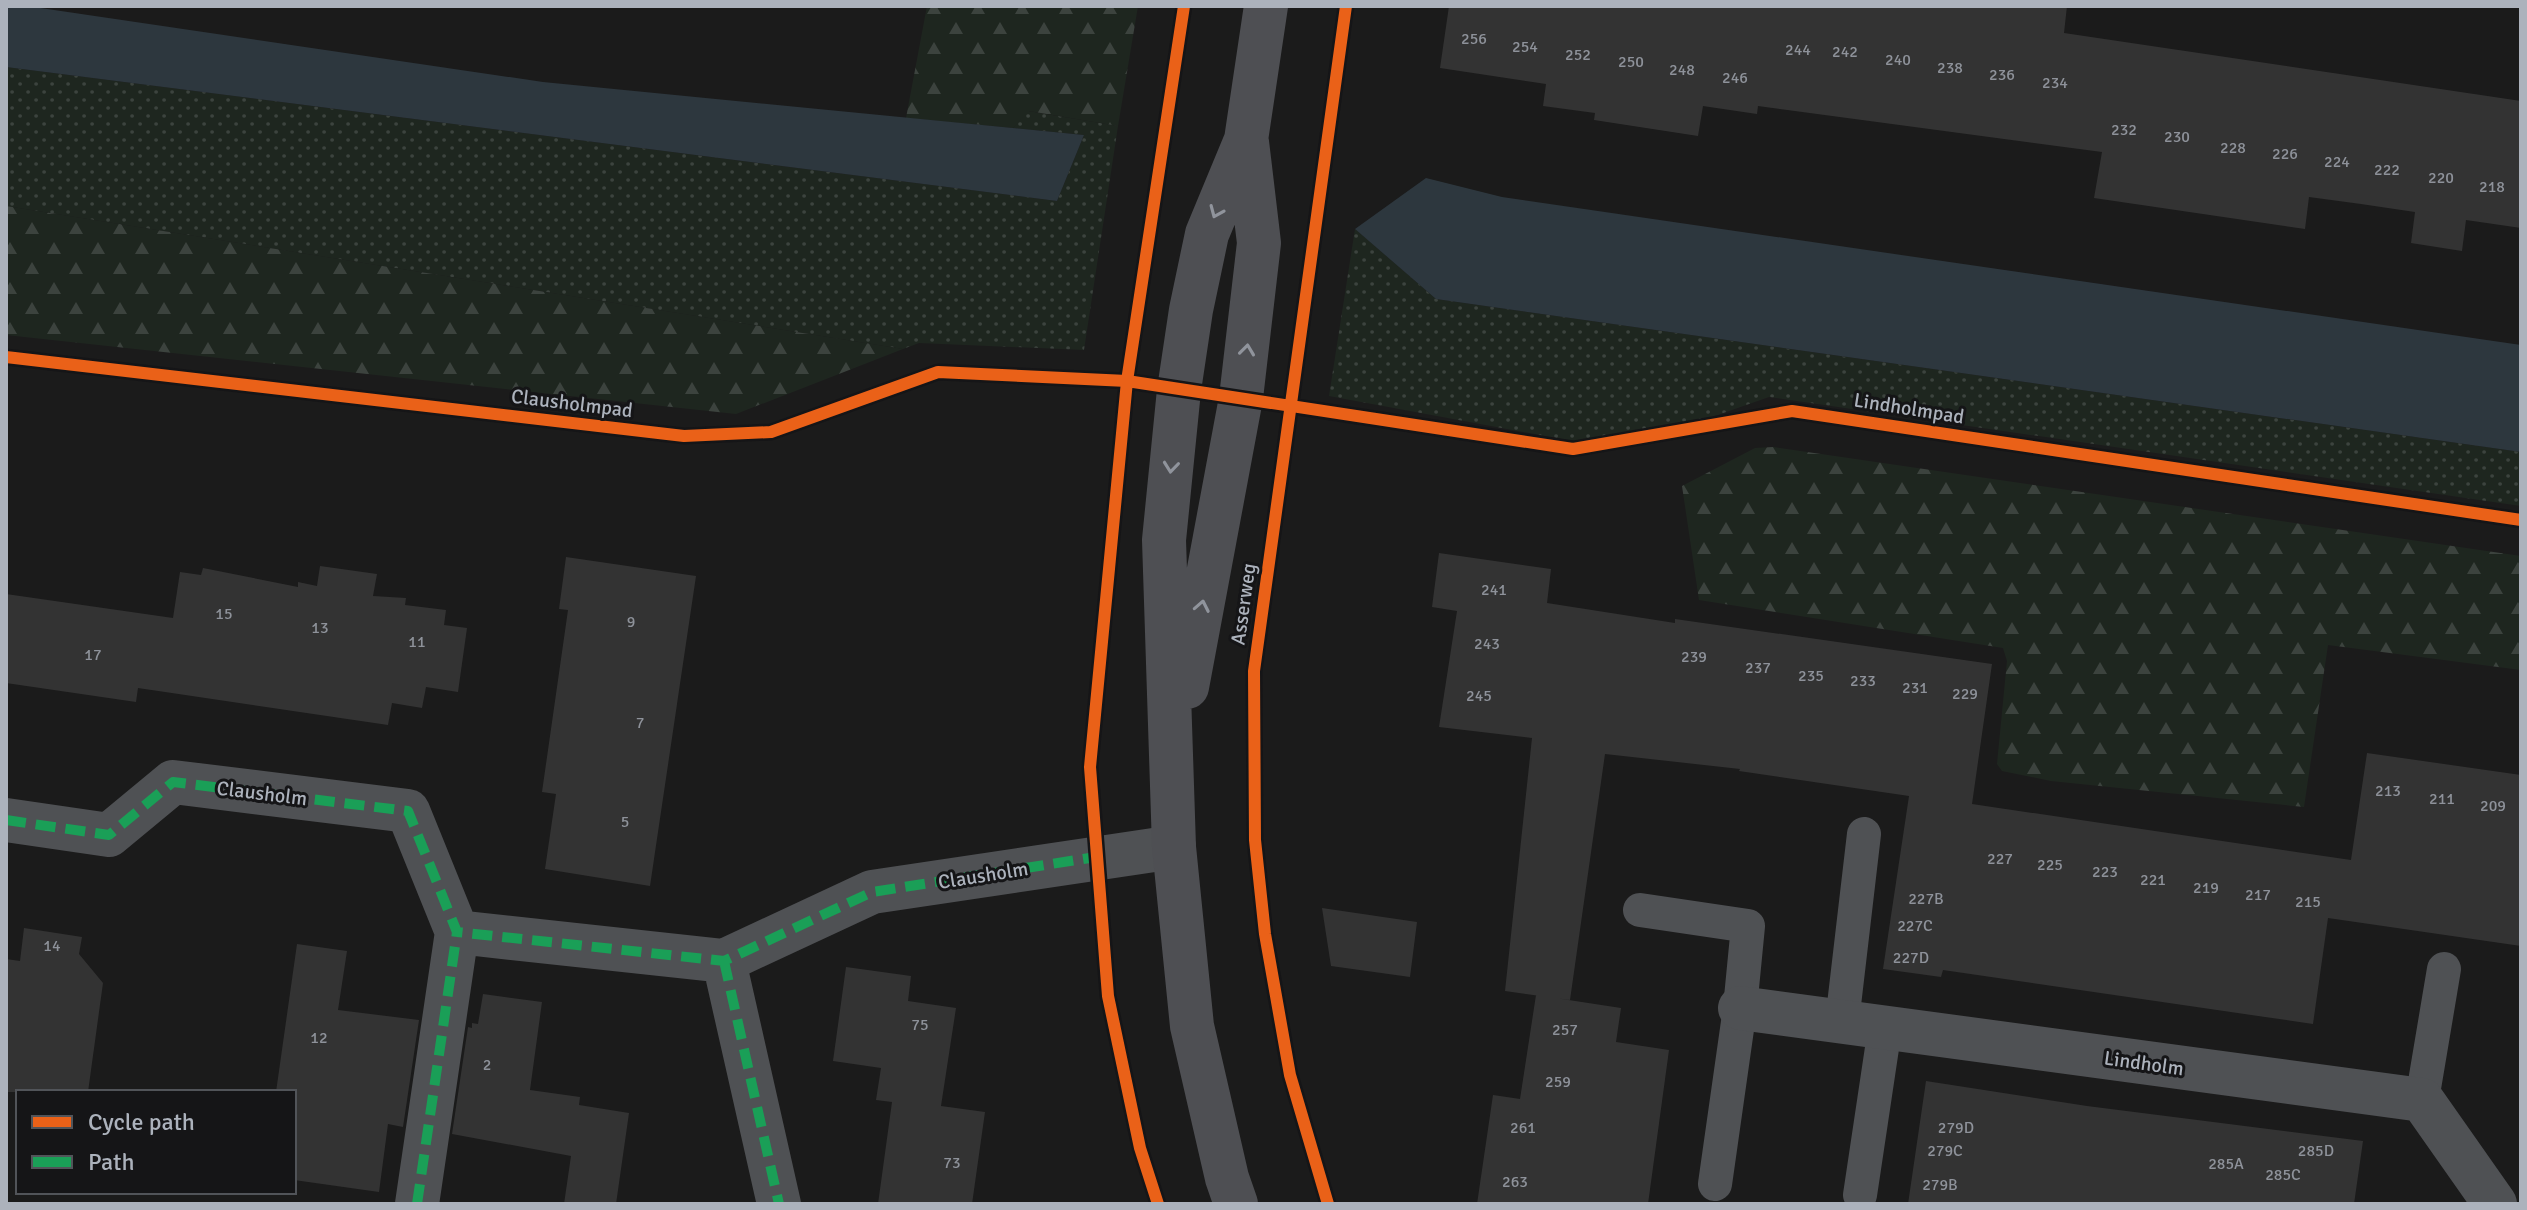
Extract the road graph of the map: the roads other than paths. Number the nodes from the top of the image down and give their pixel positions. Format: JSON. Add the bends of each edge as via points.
{"nodes":[{"id":1,"x":1266,"y":6,"type":"edge"},
{"id":2,"x":1246,"y":140,"type":"junction"},
{"id":3,"x":1172,"y":766,"type":"junction"},
{"id":4,"x":6,"y":820,"type":"edge"},
{"id":5,"x":1864,"y":834,"type":"dead end"},
{"id":6,"x":1174,"y":847,"type":"junction"},
{"id":7,"x":1640,"y":910,"type":"dead end"},
{"id":8,"x":457,"y":932,"type":"junction"},
{"id":9,"x":724,"y":961,"type":"junction"},
{"id":10,"x":2444,"y":969,"type":"dead end"},
{"id":11,"x":1740,"y":1008,"type":"junction"},
{"id":12,"x":1842,"y":1022,"type":"junction"},
{"id":13,"x":1885,"y":1028,"type":"junction"},
{"id":14,"x":2422,"y":1100,"type":"junction"},
{"id":15,"x":1715,"y":1184,"type":"dead end"},
{"id":16,"x":1860,"y":1195,"type":"dead end"},
{"id":17,"x":417,"y":1204,"type":"edge"},
{"id":18,"x":779,"y":1204,"type":"edge"},
{"id":19,"x":1236,"y":1204,"type":"edge"},
{"id":20,"x":2495,"y":1204,"type":"edge"}],
"edges":[{"from":1,"to":2,"type":"street","name":"Asserweg"},
{"from":3,"to":2,"type":"street","name":"Asserweg","one_way":true,"via":[[1241,398],[1259,243]]},
{"from":2,"to":3,"type":"street","name":"Asserweg","one_way":true,"via":[[1207,234],[1179,390],[1164,540]]},
{"from":3,"to":6,"type":"street","name":"Asserweg"},
{"from":4,"to":8,"type":"street","name":"Clausholm","via":[[109,835],[173,782],[408,811]]},
{"from":5,"to":12,"type":"lane"},
{"from":6,"to":9,"type":"street","name":"Clausholm","via":[[872,892]]},
{"from":6,"to":19,"type":"street","name":"Asserweg","via":[[1192,1026]]},
{"from":7,"to":11,"type":"lane","via":[[1748,926]]},
{"from":8,"to":9,"type":"street"},
{"from":8,"to":17,"type":"street"},
{"from":9,"to":18,"type":"street"},
{"from":10,"to":14,"type":"lane"},
{"from":11,"to":12,"type":"street","name":"Lindholm"},
{"from":11,"to":15,"type":"lane"},
{"from":12,"to":13,"type":"street","name":"Lindholm"},
{"from":13,"to":14,"type":"street","name":"Lindholm"},
{"from":13,"to":16,"type":"lane"},
{"from":14,"to":20,"type":"street"}]}
